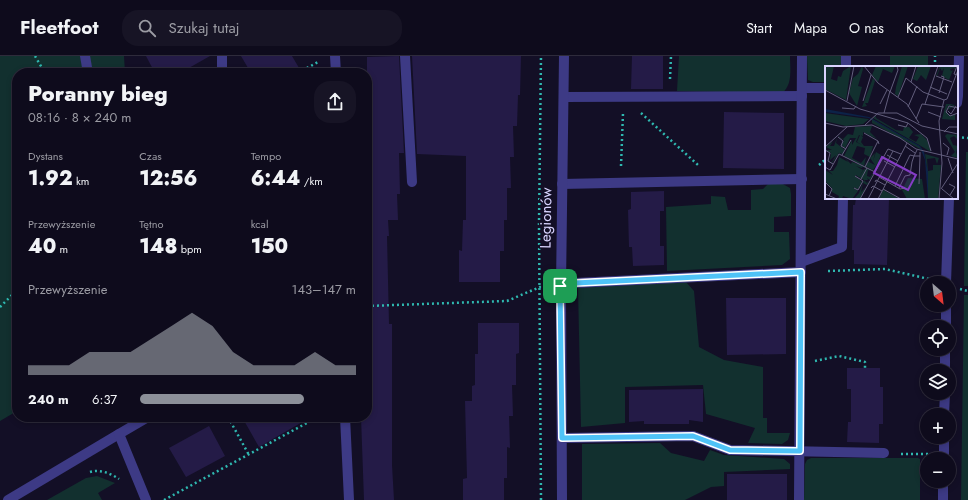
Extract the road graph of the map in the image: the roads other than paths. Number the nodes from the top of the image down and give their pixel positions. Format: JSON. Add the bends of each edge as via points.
{"nodes":[{"id":1,"x":85,"y":56,"type":"edge"},
{"id":2,"x":222,"y":56,"type":"edge"},
{"id":3,"x":336,"y":56,"type":"edge"},
{"id":4,"x":405,"y":56,"type":"edge"},
{"id":5,"x":564,"y":56,"type":"edge"},
{"id":6,"x":802,"y":56,"type":"edge"},
{"id":7,"x":959,"y":56,"type":"edge"},
{"id":8,"x":87,"y":68,"type":"edge"},
{"id":9,"x":222,"y":68,"type":"edge"},
{"id":10,"x":336,"y":68,"type":"edge"},
{"id":11,"x":963,"y":82,"type":"edge"},
{"id":12,"x":825,"y":88,"type":"edge"},
{"id":13,"x":802,"y":92,"type":"junction"},
{"id":14,"x":564,"y":97,"type":"junction"},
{"id":15,"x":958,"y":100,"type":"edge"},
{"id":16,"x":802,"y":179,"type":"junction"},
{"id":17,"x":412,"y":182,"type":"dead end"},
{"id":18,"x":562,"y":184,"type":"junction"},
{"id":19,"x":843,"y":199,"type":"edge"},
{"id":20,"x":948,"y":199,"type":"edge"},
{"id":21,"x":801,"y":267,"type":"junction"},
{"id":22,"x":946,"y":276,"type":"edge"},
{"id":23,"x":560,"y":286,"type":"junction"},
{"id":24,"x":139,"y":422,"type":"edge"},
{"id":25,"x":345,"y":422,"type":"edge"},
{"id":26,"x":119,"y":434,"type":"junction"},
{"id":27,"x":562,"y":438,"type":"junction"},
{"id":28,"x":800,"y":451,"type":"junction"},
{"id":29,"x":884,"y":453,"type":"dead end"},
{"id":30,"x":943,"y":488,"type":"edge"},
{"id":31,"x":8,"y":500,"type":"edge"},
{"id":32,"x":146,"y":500,"type":"edge"},
{"id":33,"x":350,"y":500,"type":"edge"},
{"id":34,"x":562,"y":500,"type":"edge"},
{"id":35,"x":799,"y":500,"type":"edge"},
{"id":36,"x":943,"y":500,"type":"edge"}],
"edges":[{"from":1,"to":8,"type":"street"},
{"from":2,"to":9,"type":"street"},
{"from":3,"to":10,"type":"street"},
{"from":4,"to":17,"type":"street"},
{"from":5,"to":14,"type":"street","name":"Legionów"},
{"from":6,"to":13,"type":"street"},
{"from":7,"to":11,"type":"street"},
{"from":11,"to":15,"type":"street"},
{"from":12,"to":13,"type":"street"},
{"from":13,"to":14,"type":"street","via":[[670,97]]},
{"from":13,"to":16,"type":"street"},
{"from":14,"to":18,"type":"street","name":"Legionów"},
{"from":16,"to":18,"type":"street"},
{"from":16,"to":21,"type":"street"},
{"from":18,"to":23,"type":"street","name":"Legionów"},
{"from":19,"to":21,"type":"street","via":[[842,247]]},
{"from":20,"to":22,"type":"street"},
{"from":21,"to":23,"type":"street"},
{"from":21,"to":28,"type":"street"},
{"from":23,"to":27,"type":"street","name":"Legionów"},
{"from":24,"to":26,"type":"street"},
{"from":25,"to":33,"type":"street"},
{"from":26,"to":31,"type":"street"},
{"from":26,"to":32,"type":"street"},
{"from":27,"to":28,"type":"street","via":[[693,436],[730,450]]},
{"from":27,"to":34,"type":"street","name":"Legionów"},
{"from":28,"to":29,"type":"street"},
{"from":28,"to":35,"type":"street"},
{"from":30,"to":36,"type":"street"}]}
